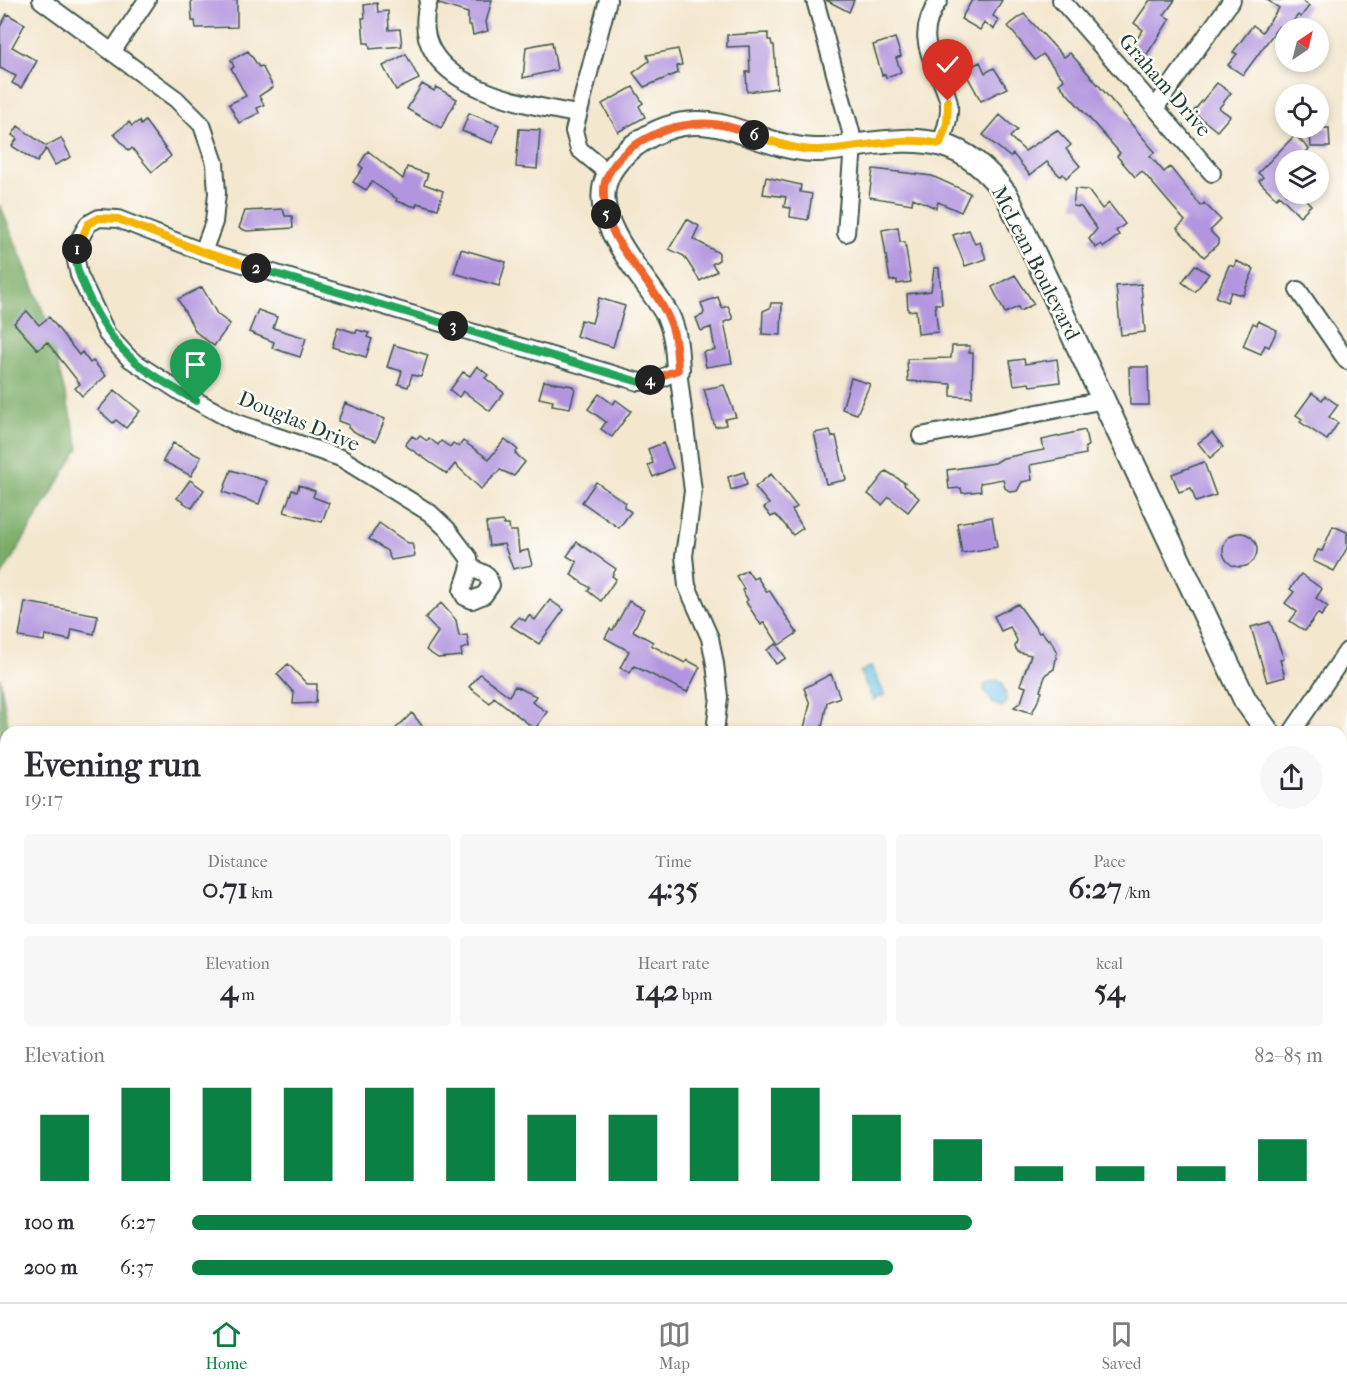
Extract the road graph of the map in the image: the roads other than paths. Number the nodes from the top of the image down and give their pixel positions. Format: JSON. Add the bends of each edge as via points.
{"nodes":[{"id":1,"x":40,"y":0,"type":"edge"},
{"id":2,"x":147,"y":0,"type":"edge"},
{"id":3,"x":429,"y":0,"type":"edge"},
{"id":4,"x":608,"y":0,"type":"edge"},
{"id":5,"x":815,"y":0,"type":"edge"},
{"id":6,"x":939,"y":0,"type":"edge"},
{"id":7,"x":1061,"y":0,"type":"edge"},
{"id":8,"x":1232,"y":0,"type":"edge"},
{"id":9,"x":112,"y":52,"type":"junction"},
{"id":10,"x":1155,"y":108,"type":"junction"},
{"id":11,"x":577,"y":114,"type":"junction"},
{"id":12,"x":940,"y":144,"type":"junction"},
{"id":13,"x":853,"y":146,"type":"junction"},
{"id":14,"x":1212,"y":173,"type":"dead end"},
{"id":15,"x":609,"y":174,"type":"junction"},
{"id":16,"x":846,"y":233,"type":"dead end"},
{"id":17,"x":203,"y":252,"type":"junction"},
{"id":18,"x":1298,"y":290,"type":"dead end"},
{"id":19,"x":1347,"y":361,"type":"edge"},
{"id":20,"x":678,"y":370,"type":"junction"},
{"id":21,"x":1104,"y":400,"type":"junction"},
{"id":22,"x":921,"y":436,"type":"dead end"},
{"id":23,"x":470,"y":567,"type":"dead end"},
{"id":24,"x":1347,"y":651,"type":"edge"},
{"id":25,"x":716,"y":726,"type":"edge"},
{"id":26,"x":1264,"y":726,"type":"edge"},
{"id":27,"x":1296,"y":726,"type":"edge"}],
"edges":[{"from":1,"to":9,"type":"street"},
{"from":2,"to":9,"type":"street"},
{"from":3,"to":11,"type":"street","via":[[425,13],[429,44],[449,70],[467,82],[522,104]]},
{"from":4,"to":11,"type":"street"},
{"from":5,"to":13,"type":"street"},
{"from":6,"to":12,"type":"street","via":[[926,29],[926,46],[948,101],[947,123]]},
{"from":7,"to":10,"type":"street","name":"Graham Drive"},
{"from":8,"to":10,"type":"street"},
{"from":9,"to":17,"type":"street","via":[[176,99],[202,124],[215,163],[217,193],[214,222]]},
{"from":10,"to":14,"type":"street","name":"Graham Drive"},
{"from":11,"to":15,"type":"street","via":[[574,131],[579,149]]},
{"from":12,"to":13,"type":"street","name":"McLean Boulevard","via":[[915,139]]},
{"from":12,"to":21,"type":"street","name":"McLean Boulevard","via":[[964,154],[986,170],[1007,196]]},
{"from":13,"to":15,"type":"street","name":"McLean Boulevard","via":[[797,148],[730,127],[700,123],[640,142]]},
{"from":13,"to":16,"type":"street"},
{"from":15,"to":20,"type":"street","via":[[604,188],[606,216],[668,317]]},
{"from":17,"to":20,"type":"street","via":[[639,382],[658,380]]},
{"from":17,"to":23,"type":"street","name":"Douglas Drive","via":[[118,219],[99,218],[88,224],[75,256],[79,276],[107,334],[130,359],[237,423],[341,458],[430,513],[461,545],[470,558]]},
{"from":18,"to":19,"type":"street"},
{"from":20,"to":25,"type":"street","via":[[693,491],[684,556],[687,586],[710,638],[719,697]]},
{"from":21,"to":22,"type":"street"},
{"from":21,"to":26,"type":"street","name":"McLean Boulevard","via":[[1245,700]]},
{"from":24,"to":27,"type":"street"}]}
